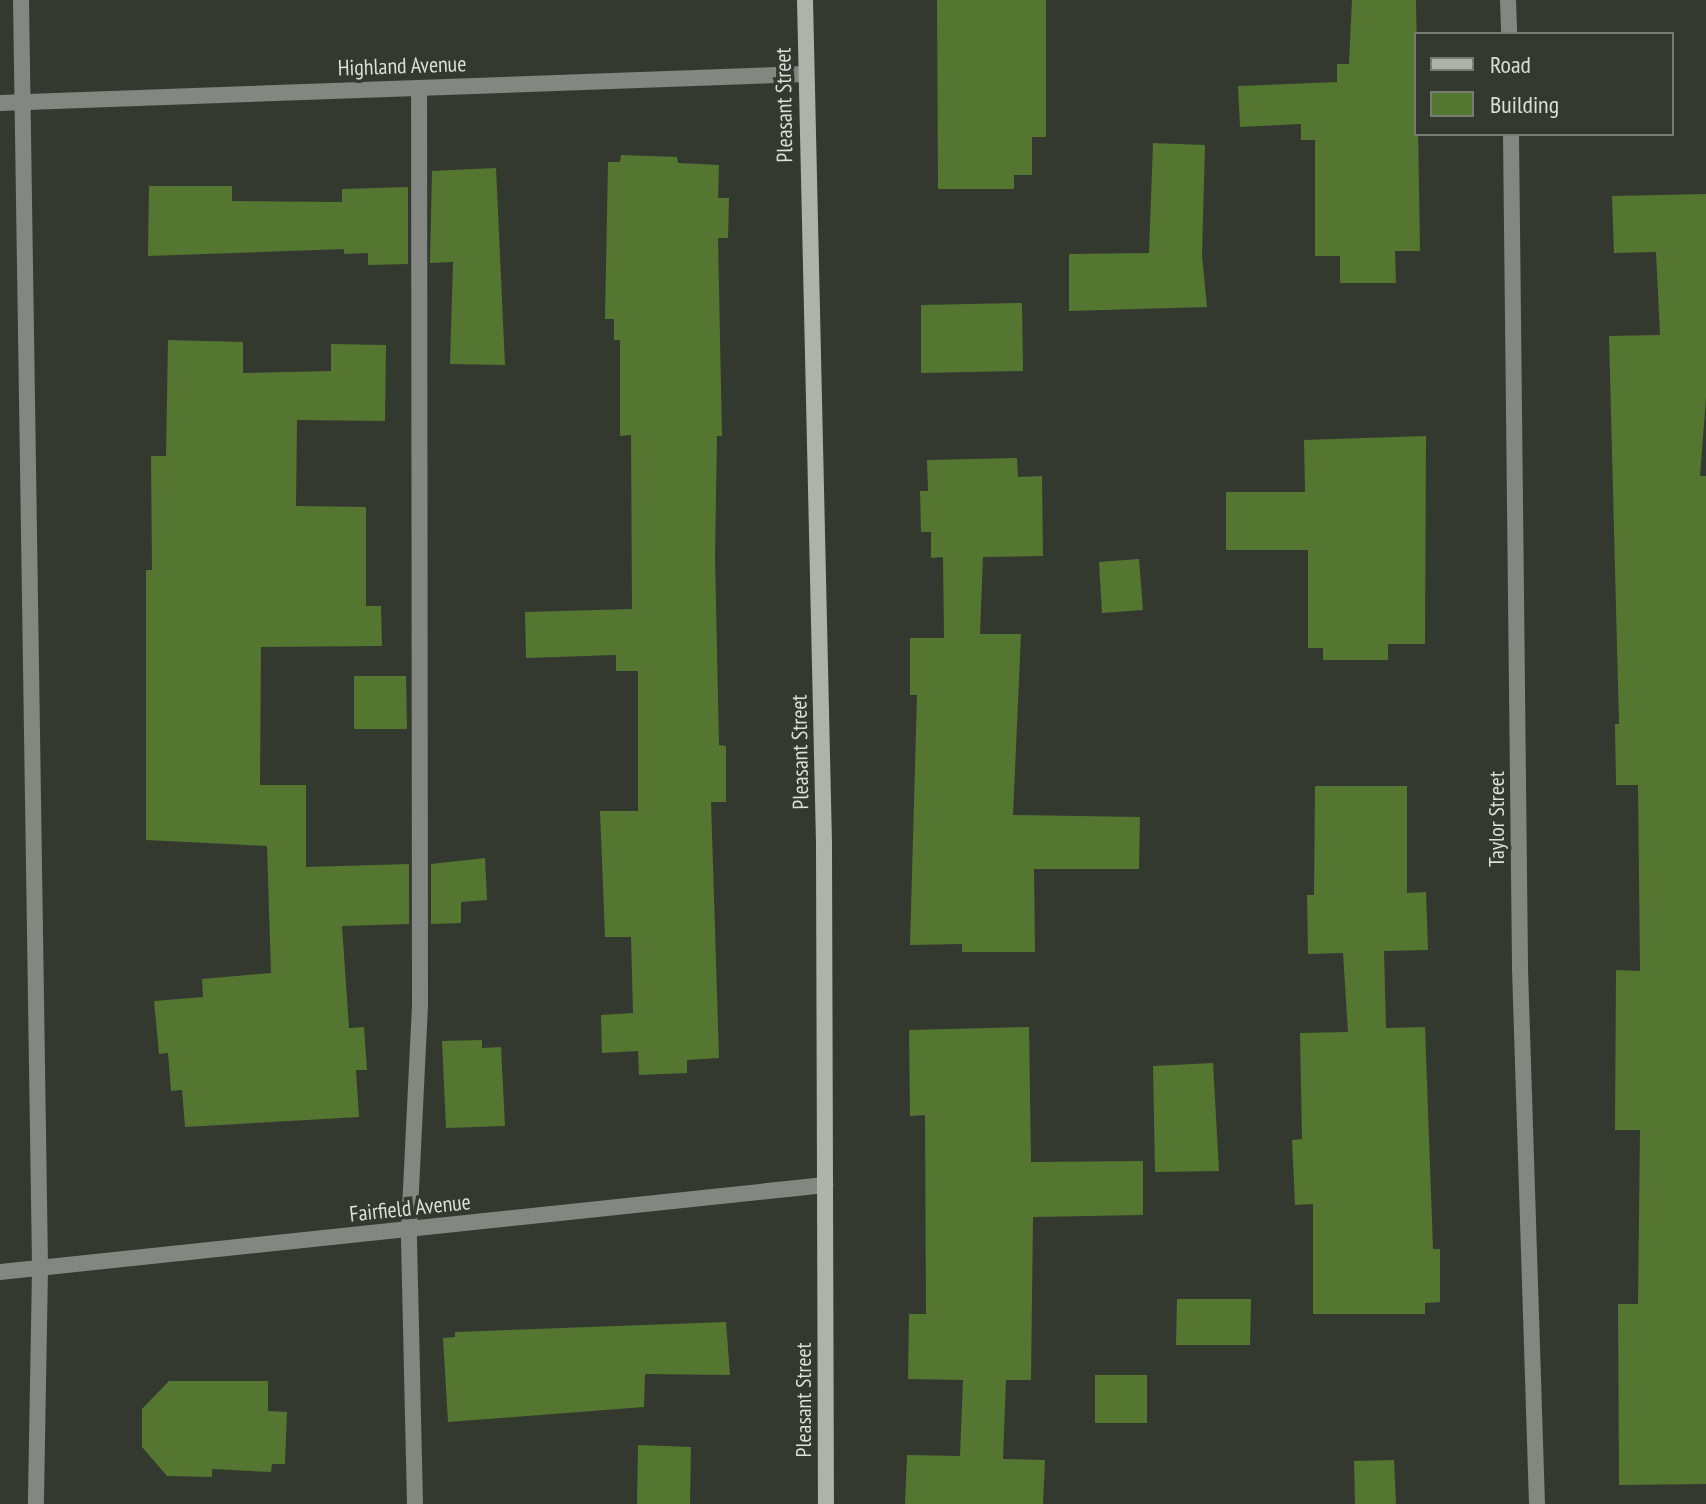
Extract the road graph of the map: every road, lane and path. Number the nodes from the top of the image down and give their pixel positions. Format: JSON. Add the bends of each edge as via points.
{"nodes":[{"id":1,"x":21,"y":0,"type":"edge"},
{"id":2,"x":805,"y":0,"type":"edge"},
{"id":3,"x":1508,"y":0,"type":"edge"},
{"id":4,"x":1509,"y":32,"type":"edge"},
{"id":5,"x":805,"y":74,"type":"junction"},
{"id":6,"x":419,"y":88,"type":"junction"},
{"id":7,"x":0,"y":103,"type":"edge"},
{"id":8,"x":23,"y":103,"type":"junction"},
{"id":9,"x":1511,"y":136,"type":"edge"},
{"id":10,"x":825,"y":1185,"type":"junction"},
{"id":11,"x":409,"y":1230,"type":"junction"},
{"id":12,"x":40,"y":1269,"type":"junction"},
{"id":13,"x":0,"y":1272,"type":"edge"},
{"id":14,"x":36,"y":1504,"type":"edge"},
{"id":15,"x":415,"y":1504,"type":"edge"},
{"id":16,"x":826,"y":1504,"type":"edge"},
{"id":17,"x":1537,"y":1504,"type":"edge"}],
"edges":[{"from":1,"to":8,"type":"street"},
{"from":2,"to":5,"type":"street","name":"Pleasant Street"},
{"from":3,"to":4,"type":"street"},
{"from":5,"to":6,"type":"street","name":"Highland Avenue"},
{"from":5,"to":10,"type":"street","name":"Pleasant Street","via":[[824,846]]},
{"from":6,"to":8,"type":"street","name":"Highland Avenue"},
{"from":6,"to":11,"type":"street","via":[[420,1003]]},
{"from":7,"to":8,"type":"street","name":"Highland Avenue"},
{"from":8,"to":12,"type":"street"},
{"from":9,"to":17,"type":"street","name":"Taylor Street","via":[[1520,969]]},
{"from":10,"to":11,"type":"street","name":"Fairfield Avenue"},
{"from":10,"to":16,"type":"street","name":"Pleasant Street"},
{"from":11,"to":12,"type":"street","name":"Fairfield Avenue"},
{"from":11,"to":15,"type":"street"},
{"from":12,"to":13,"type":"street","name":"Fairfield Avenue"},
{"from":12,"to":14,"type":"street"}]}
